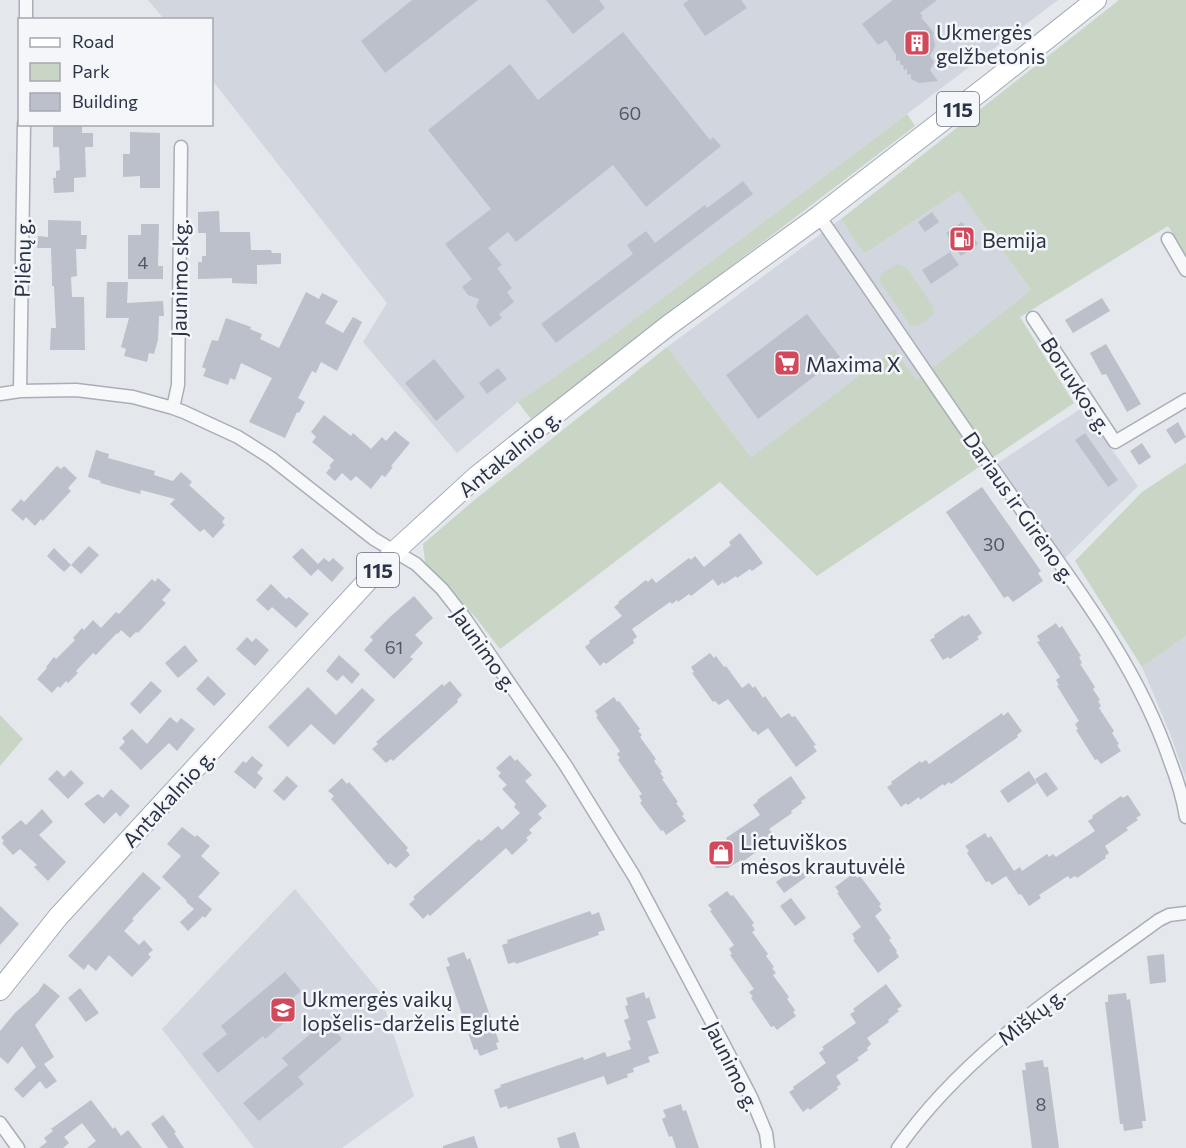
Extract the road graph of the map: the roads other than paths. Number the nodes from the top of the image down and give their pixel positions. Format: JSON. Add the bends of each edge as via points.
{"nodes":[{"id":1,"x":26,"y":0,"type":"edge"},
{"id":2,"x":1096,"y":0,"type":"edge"},
{"id":3,"x":26,"y":18,"type":"edge"},
{"id":4,"x":24,"y":126,"type":"edge"},
{"id":5,"x":182,"y":147,"type":"dead end"},
{"id":6,"x":819,"y":216,"type":"junction"},
{"id":7,"x":1168,"y":238,"type":"dead end"},
{"id":8,"x":1186,"y":270,"type":"edge"},
{"id":9,"x":1033,"y":318,"type":"dead end"},
{"id":10,"x":20,"y":391,"type":"junction"},
{"id":11,"x":0,"y":394,"type":"edge"},
{"id":12,"x":1186,"y":400,"type":"edge"},
{"id":13,"x":173,"y":408,"type":"junction"},
{"id":14,"x":395,"y":551,"type":"junction"},
{"id":15,"x":1186,"y":817,"type":"edge"},
{"id":16,"x":1186,"y":913,"type":"edge"},
{"id":17,"x":0,"y":990,"type":"edge"},
{"id":18,"x":0,"y":1123,"type":"edge"},
{"id":19,"x":18,"y":1148,"type":"edge"},
{"id":20,"x":768,"y":1148,"type":"edge"},
{"id":21,"x":898,"y":1148,"type":"edge"}],
"edges":[{"from":1,"to":3,"type":"street"},
{"from":2,"to":6,"type":"main road","name":"Antakalnio g.","number":"115"},
{"from":4,"to":10,"type":"street","name":"Pilėnų g."},
{"from":5,"to":13,"type":"street","name":"Jaunimo skg.","via":[[178,385]]},
{"from":6,"to":14,"type":"main road","name":"Antakalnio g.","number":"115","via":[[669,325],[488,468]]},
{"from":6,"to":15,"type":"street","name":"Dariaus ir Girėno g.","via":[[1069,575],[1136,682],[1165,744]]},
{"from":7,"to":8,"type":"street"},
{"from":9,"to":12,"type":"street","name":"Boruvkos g.","via":[[1115,442]]},
{"from":10,"to":11,"type":"street","name":"Jaunimo g."},
{"from":10,"to":13,"type":"street","name":"Jaunimo g.","via":[[76,390],[133,397]]},
{"from":13,"to":14,"type":"street","name":"Jaunimo g.","via":[[272,458],[374,539]]},
{"from":14,"to":17,"type":"main road","name":"Antakalnio g.","number":"115","via":[[58,917]]},
{"from":14,"to":20,"type":"street","name":"Jaunimo g.","via":[[416,564],[450,598],[566,766],[634,876],[724,1044],[751,1097]]},
{"from":16,"to":21,"type":"street","name":"Miškų g.","via":[[1159,920],[1004,1036],[963,1072]]},
{"from":18,"to":19,"type":"street"}]}
